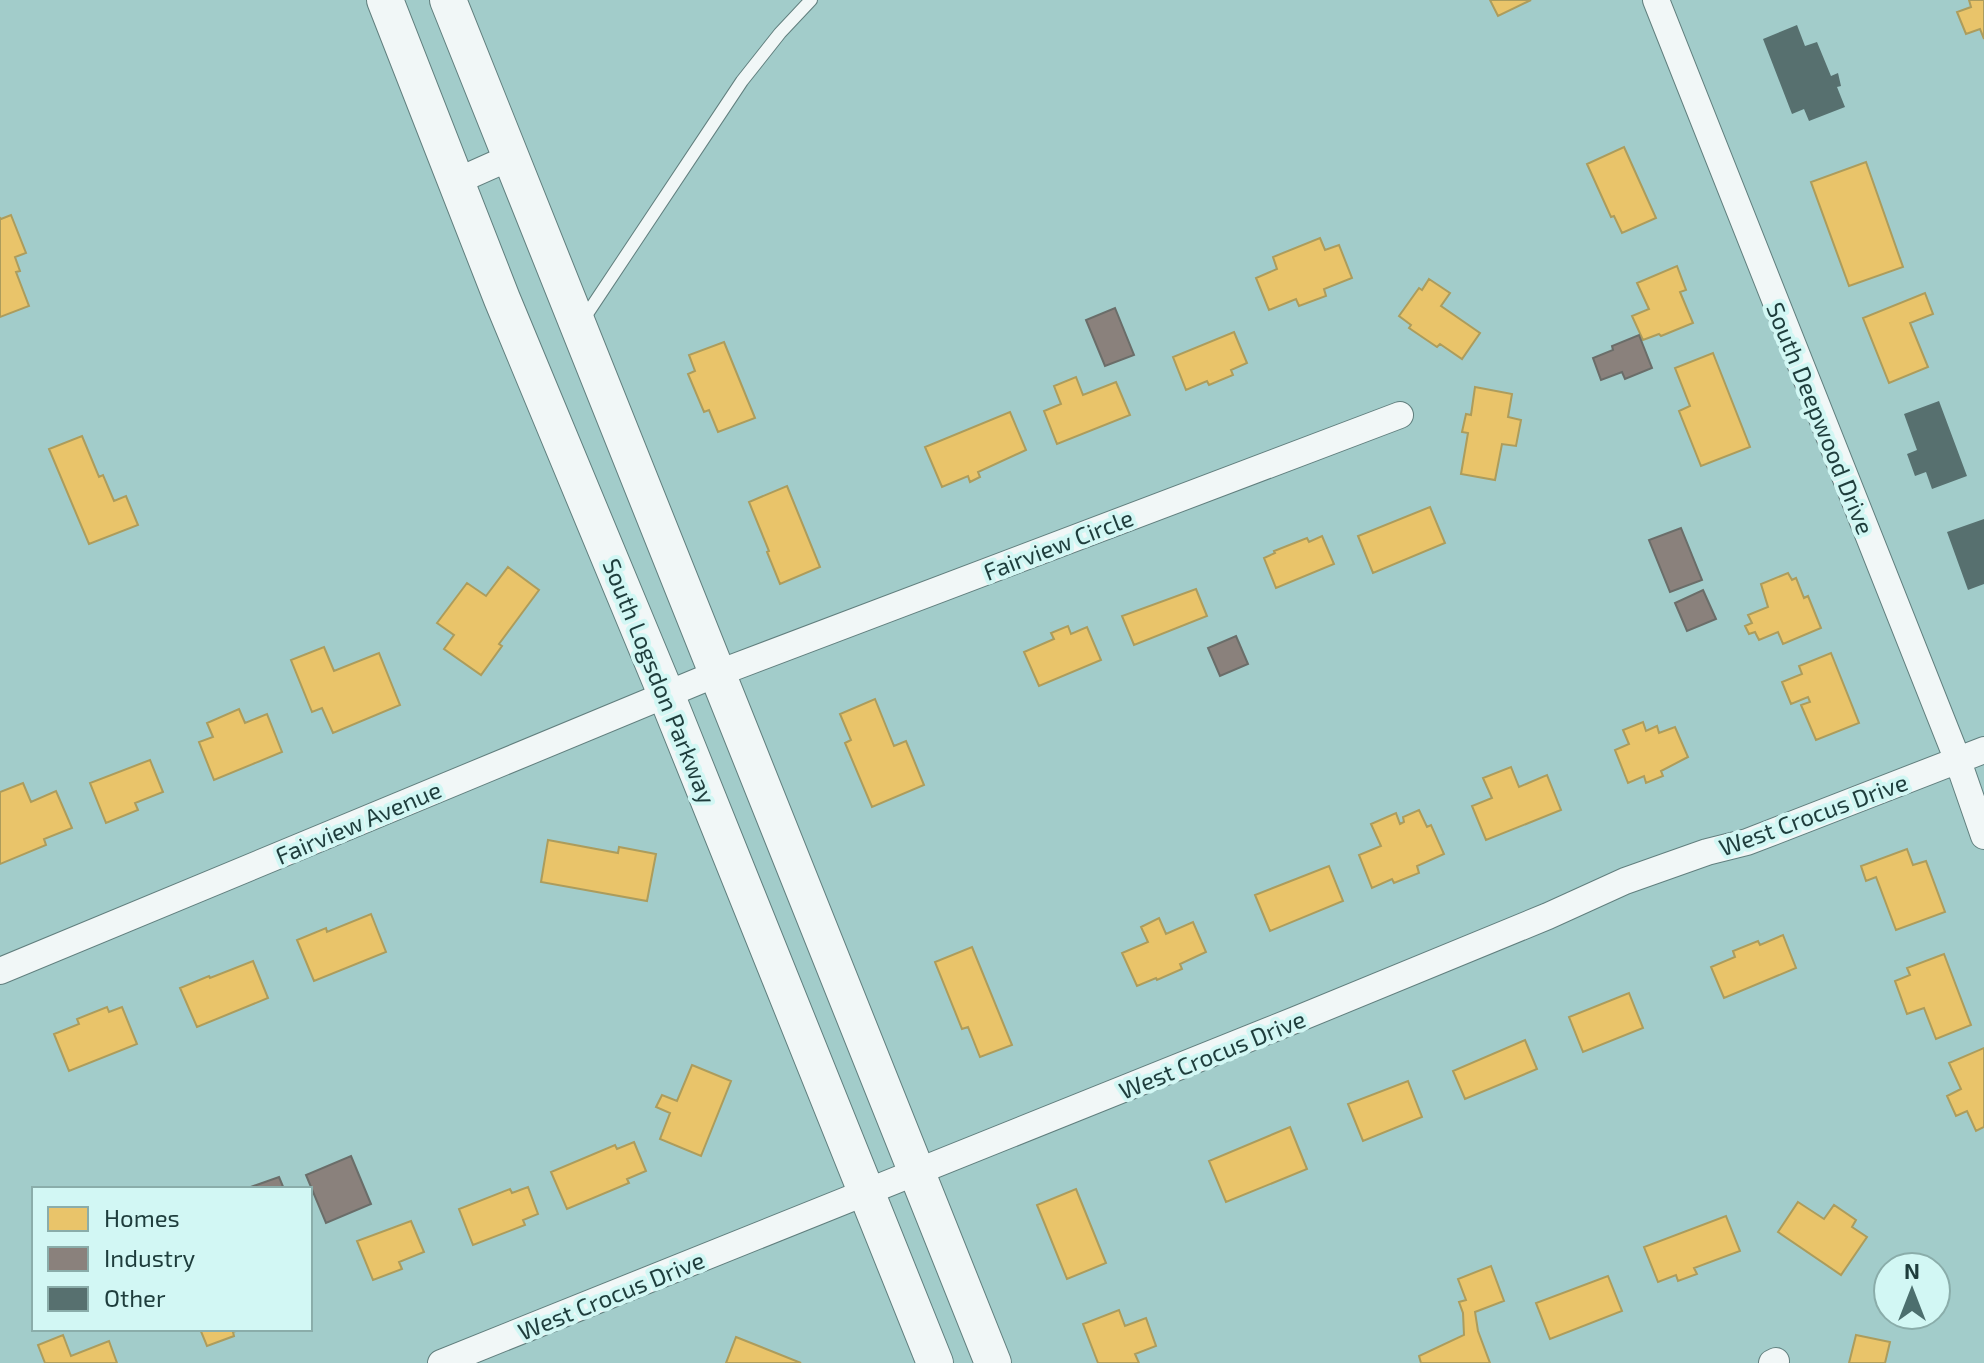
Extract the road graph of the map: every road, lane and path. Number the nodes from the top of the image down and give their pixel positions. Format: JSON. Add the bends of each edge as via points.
{"nodes":[{"id":1,"x":385,"y":0,"type":"edge"},
{"id":2,"x":448,"y":0,"type":"edge"},
{"id":3,"x":811,"y":0,"type":"edge"},
{"id":4,"x":1656,"y":0,"type":"edge"},
{"id":5,"x":511,"y":157,"type":"junction"},
{"id":6,"x":455,"y":182,"type":"junction"},
{"id":7,"x":579,"y":326,"type":"junction"},
{"id":8,"x":1400,"y":415,"type":"dead end"},
{"id":9,"x":716,"y":674,"type":"junction"},
{"id":10,"x":666,"y":694,"type":"junction"},
{"id":11,"x":1984,"y":750,"type":"edge"},
{"id":12,"x":1958,"y":761,"type":"junction"},
{"id":13,"x":1984,"y":836,"type":"edge"},
{"id":14,"x":0,"y":971,"type":"edge"},
{"id":15,"x":916,"y":1174,"type":"junction"},
{"id":16,"x":867,"y":1192,"type":"junction"},
{"id":17,"x":441,"y":1363,"type":"edge"},
{"id":18,"x":935,"y":1363,"type":"edge"},
{"id":19,"x":993,"y":1363,"type":"edge"}],
"edges":[{"from":1,"to":6,"type":"main road","name":"South Logsdon Parkway"},
{"from":2,"to":5,"type":"main road"},
{"from":3,"to":7,"type":"lane","via":[[742,81]]},
{"from":4,"to":12,"type":"street","name":"South Deepwood Drive"},
{"from":5,"to":6,"type":"street"},
{"from":5,"to":7,"type":"main road"},
{"from":6,"to":10,"type":"main road","name":"South Logsdon Parkway"},
{"from":7,"to":9,"type":"main road"},
{"from":8,"to":9,"type":"street","name":"Fairview Circle"},
{"from":9,"to":10,"type":"street","name":"Fairview Avenue"},
{"from":9,"to":15,"type":"main road"},
{"from":10,"to":14,"type":"street","name":"Fairview Avenue"},
{"from":10,"to":16,"type":"main road","name":"South Logsdon Parkway"},
{"from":11,"to":12,"type":"street","name":"West Crocus Drive"},
{"from":12,"to":13,"type":"street","name":"South Deepwood Drive"},
{"from":12,"to":15,"type":"street","name":"West Crocus Drive","via":[[1747,842],[1625,881]]},
{"from":15,"to":16,"type":"street","name":"West Crocus Drive"},
{"from":15,"to":19,"type":"main road"},
{"from":16,"to":17,"type":"street","name":"West Crocus Drive"},
{"from":16,"to":18,"type":"main road","name":"South Logsdon Parkway"}]}
